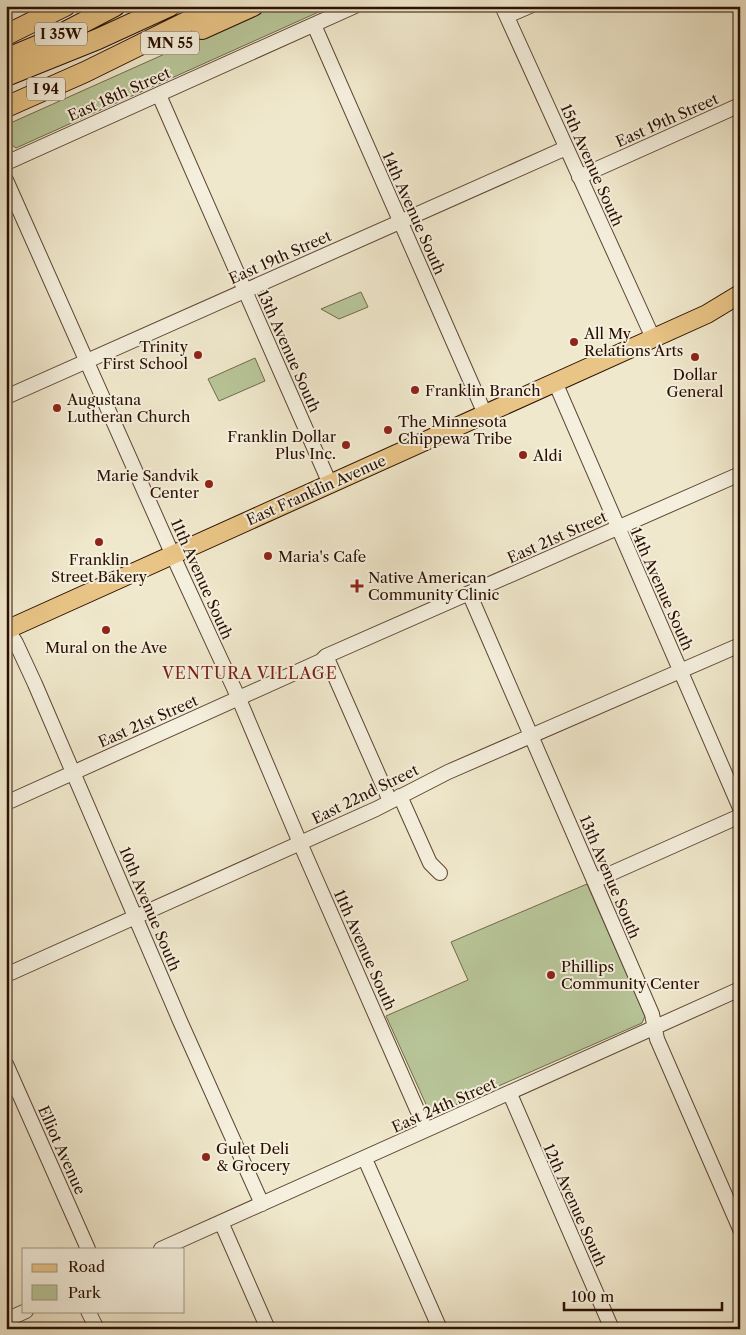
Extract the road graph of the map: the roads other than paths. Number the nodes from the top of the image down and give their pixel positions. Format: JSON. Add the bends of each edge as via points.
{"nodes":[{"id":1,"x":52,"y":6,"type":"edge"},
{"id":2,"x":65,"y":6,"type":"edge"},
{"id":3,"x":114,"y":6,"type":"edge"},
{"id":4,"x":170,"y":6,"type":"edge"},
{"id":5,"x":219,"y":6,"type":"edge"},
{"id":6,"x":252,"y":6,"type":"edge"},
{"id":7,"x":355,"y":6,"type":"edge"},
{"id":8,"x":530,"y":6,"type":"edge"},
{"id":9,"x":504,"y":11,"type":"edge"},
{"id":10,"x":314,"y":25,"type":"junction"},
{"id":11,"x":6,"y":33,"type":"edge"},
{"id":12,"x":6,"y":59,"type":"edge"},
{"id":13,"x":85,"y":72,"type":"junction"},
{"id":14,"x":6,"y":76,"type":"edge"},
{"id":15,"x":159,"y":95,"type":"junction"},
{"id":16,"x":740,"y":105,"type":"edge"},
{"id":17,"x":6,"y":107,"type":"edge"},
{"id":18,"x":566,"y":148,"type":"junction"},
{"id":19,"x":6,"y":163,"type":"edge"},
{"id":20,"x":580,"y":177,"type":"junction"},
{"id":21,"x":6,"y":180,"type":"edge"},
{"id":22,"x":400,"y":222,"type":"junction"},
{"id":23,"x":245,"y":291,"type":"junction"},
{"id":24,"x":740,"y":294,"type":"edge"},
{"id":25,"x":740,"y":306,"type":"edge"},
{"id":26,"x":707,"y":314,"type":"junction"},
{"id":27,"x":653,"y":338,"type":"junction"},
{"id":28,"x":87,"y":361,"type":"junction"},
{"id":29,"x":555,"y":382,"type":"junction"},
{"id":30,"x":6,"y":397,"type":"edge"},
{"id":31,"x":485,"y":414,"type":"junction"},
{"id":32,"x":740,"y":474,"type":"edge"},
{"id":33,"x":330,"y":484,"type":"junction"},
{"id":34,"x":617,"y":528,"type":"junction"},
{"id":35,"x":173,"y":554,"type":"junction"},
{"id":36,"x":469,"y":593,"type":"junction"},
{"id":37,"x":7,"y":629,"type":"edge"},
{"id":38,"x":740,"y":645,"type":"edge"},
{"id":39,"x":326,"y":656,"type":"junction"},
{"id":40,"x":681,"y":671,"type":"junction"},
{"id":41,"x":239,"y":699,"type":"junction"},
{"id":42,"x":531,"y":736,"type":"junction"},
{"id":43,"x":74,"y":772,"type":"junction"},
{"id":44,"x":395,"y":798,"type":"junction"},
{"id":45,"x":6,"y":803,"type":"edge"},
{"id":46,"x":740,"y":808,"type":"edge"},
{"id":47,"x":740,"y":816,"type":"edge"},
{"id":48,"x":300,"y":843,"type":"junction"},
{"id":49,"x":440,"y":872,"type":"dead end"},
{"id":50,"x":594,"y":881,"type":"junction"},
{"id":51,"x":136,"y":917,"type":"junction"},
{"id":52,"x":6,"y":975,"type":"edge"},
{"id":53,"x":740,"y":990,"type":"edge"},
{"id":54,"x":655,"y":1027,"type":"junction"},
{"id":55,"x":6,"y":1064,"type":"edge"},
{"id":56,"x":510,"y":1094,"type":"junction"},
{"id":57,"x":426,"y":1130,"type":"junction"},
{"id":58,"x":365,"y":1158,"type":"junction"},
{"id":59,"x":262,"y":1204,"type":"junction"},
{"id":60,"x":221,"y":1222,"type":"junction"},
{"id":61,"x":740,"y":1229,"type":"edge"},
{"id":62,"x":88,"y":1248,"type":"edge"},
{"id":63,"x":163,"y":1248,"type":"edge"},
{"id":64,"x":24,"y":1312,"type":"edge"},
{"id":65,"x":88,"y":1312,"type":"edge"},
{"id":66,"x":6,"y":1320,"type":"edge"},
{"id":67,"x":96,"y":1329,"type":"edge"},
{"id":68,"x":268,"y":1329,"type":"edge"},
{"id":69,"x":440,"y":1329,"type":"edge"},
{"id":70,"x":612,"y":1329,"type":"edge"}],
"edges":[{"from":1,"to":11,"type":"highway"},
{"from":2,"to":11,"type":"highway","number":"I 35W"},
{"from":3,"to":12,"type":"highway","number":"I 35W"},
{"from":4,"to":14,"type":"highway"},
{"from":5,"to":13,"type":"highway","number":"I 94"},
{"from":6,"to":13,"type":"highway","number":"MN 55","via":[[145,54]]},
{"from":7,"to":10,"type":"street","name":"East 18th Street"},
{"from":8,"to":9,"type":"street"},
{"from":9,"to":18,"type":"street","name":"15th Avenue South"},
{"from":10,"to":15,"type":"street","name":"East 18th Street"},
{"from":10,"to":22,"type":"street","name":"14th Avenue South"},
{"from":13,"to":17,"type":"highway","number":"I 94"},
{"from":15,"to":19,"type":"street","name":"East 18th Street"},
{"from":15,"to":23,"type":"street","name":"13th Avenue South"},
{"from":16,"to":20,"type":"street","name":"East 19th Street"},
{"from":18,"to":20,"type":"street","name":"15th Avenue South"},
{"from":18,"to":22,"type":"street","name":"East 19th Street"},
{"from":20,"to":27,"type":"street","name":"15th Avenue South"},
{"from":21,"to":28,"type":"street","name":"11th Avenue South"},
{"from":22,"to":23,"type":"street","name":"East 19th Street"},
{"from":22,"to":31,"type":"street","name":"14th Avenue South"},
{"from":23,"to":28,"type":"street","name":"East 19th Street"},
{"from":23,"to":33,"type":"street","name":"13th Avenue South"},
{"from":24,"to":26,"type":"main road","name":"East Franklin Avenue"},
{"from":25,"to":26,"type":"main road","name":"East Franklin Avenue"},
{"from":26,"to":27,"type":"main road","name":"East Franklin Avenue"},
{"from":27,"to":29,"type":"main road","name":"East Franklin Avenue"},
{"from":28,"to":30,"type":"street","name":"East 19th Street"},
{"from":28,"to":35,"type":"street","name":"11th Avenue South"},
{"from":29,"to":31,"type":"main road","name":"East Franklin Avenue"},
{"from":29,"to":34,"type":"street","name":"14th Avenue South"},
{"from":31,"to":33,"type":"main road","name":"East Franklin Avenue"},
{"from":32,"to":34,"type":"street","name":"East 21st Street"},
{"from":33,"to":35,"type":"main road","name":"East Franklin Avenue"},
{"from":34,"to":36,"type":"street","name":"East 21st Street"},
{"from":34,"to":40,"type":"street","name":"14th Avenue South"},
{"from":35,"to":37,"type":"main road","name":"East Franklin Avenue"},
{"from":35,"to":41,"type":"street","name":"11th Avenue South"},
{"from":36,"to":39,"type":"street","name":"East 21st Street"},
{"from":36,"to":42,"type":"street","name":"13th Avenue South"},
{"from":37,"to":43,"type":"street","name":"10th Avenue South"},
{"from":38,"to":40,"type":"street","name":"East 22nd Street"},
{"from":39,"to":41,"type":"street","name":"East 21st Street"},
{"from":39,"to":44,"type":"street"},
{"from":40,"to":42,"type":"street","name":"East 22nd Street"},
{"from":40,"to":46,"type":"street","name":"14th Avenue South"},
{"from":41,"to":43,"type":"street","name":"East 21st Street"},
{"from":41,"to":48,"type":"street","name":"11th Avenue South"},
{"from":42,"to":44,"type":"street","name":"East 22nd Street"},
{"from":42,"to":50,"type":"street","name":"13th Avenue South"},
{"from":43,"to":45,"type":"street","name":"East 21st Street"},
{"from":43,"to":51,"type":"street","name":"10th Avenue South"},
{"from":44,"to":48,"type":"street","name":"East 22nd Street"},
{"from":44,"to":49,"type":"street","via":[[430,863]]},
{"from":47,"to":50,"type":"street"},
{"from":48,"to":51,"type":"street","name":"East 22nd Street"},
{"from":48,"to":57,"type":"street","name":"11th Avenue South"},
{"from":50,"to":54,"type":"street","name":"13th Avenue South"},
{"from":51,"to":52,"type":"street","name":"East 22nd Street"},
{"from":51,"to":59,"type":"street","name":"10th Avenue South"},
{"from":53,"to":54,"type":"street","name":"East 24th Street"},
{"from":54,"to":56,"type":"street","name":"East 24th Street"},
{"from":54,"to":61,"type":"street","name":"13th Avenue South","via":[[657,1039]]},
{"from":55,"to":62,"type":"street","name":"Elliot Avenue"},
{"from":56,"to":57,"type":"street","name":"East 24th Street"},
{"from":56,"to":70,"type":"street","name":"12th Avenue South"},
{"from":57,"to":58,"type":"street","name":"East 24th Street"},
{"from":58,"to":59,"type":"street","name":"East 24th Street"},
{"from":58,"to":69,"type":"street"},
{"from":59,"to":60,"type":"street","name":"East 24th Street"},
{"from":60,"to":63,"type":"street","name":"East 24th Street"},
{"from":60,"to":68,"type":"street"},
{"from":64,"to":66,"type":"street"},
{"from":65,"to":67,"type":"street"}]}
